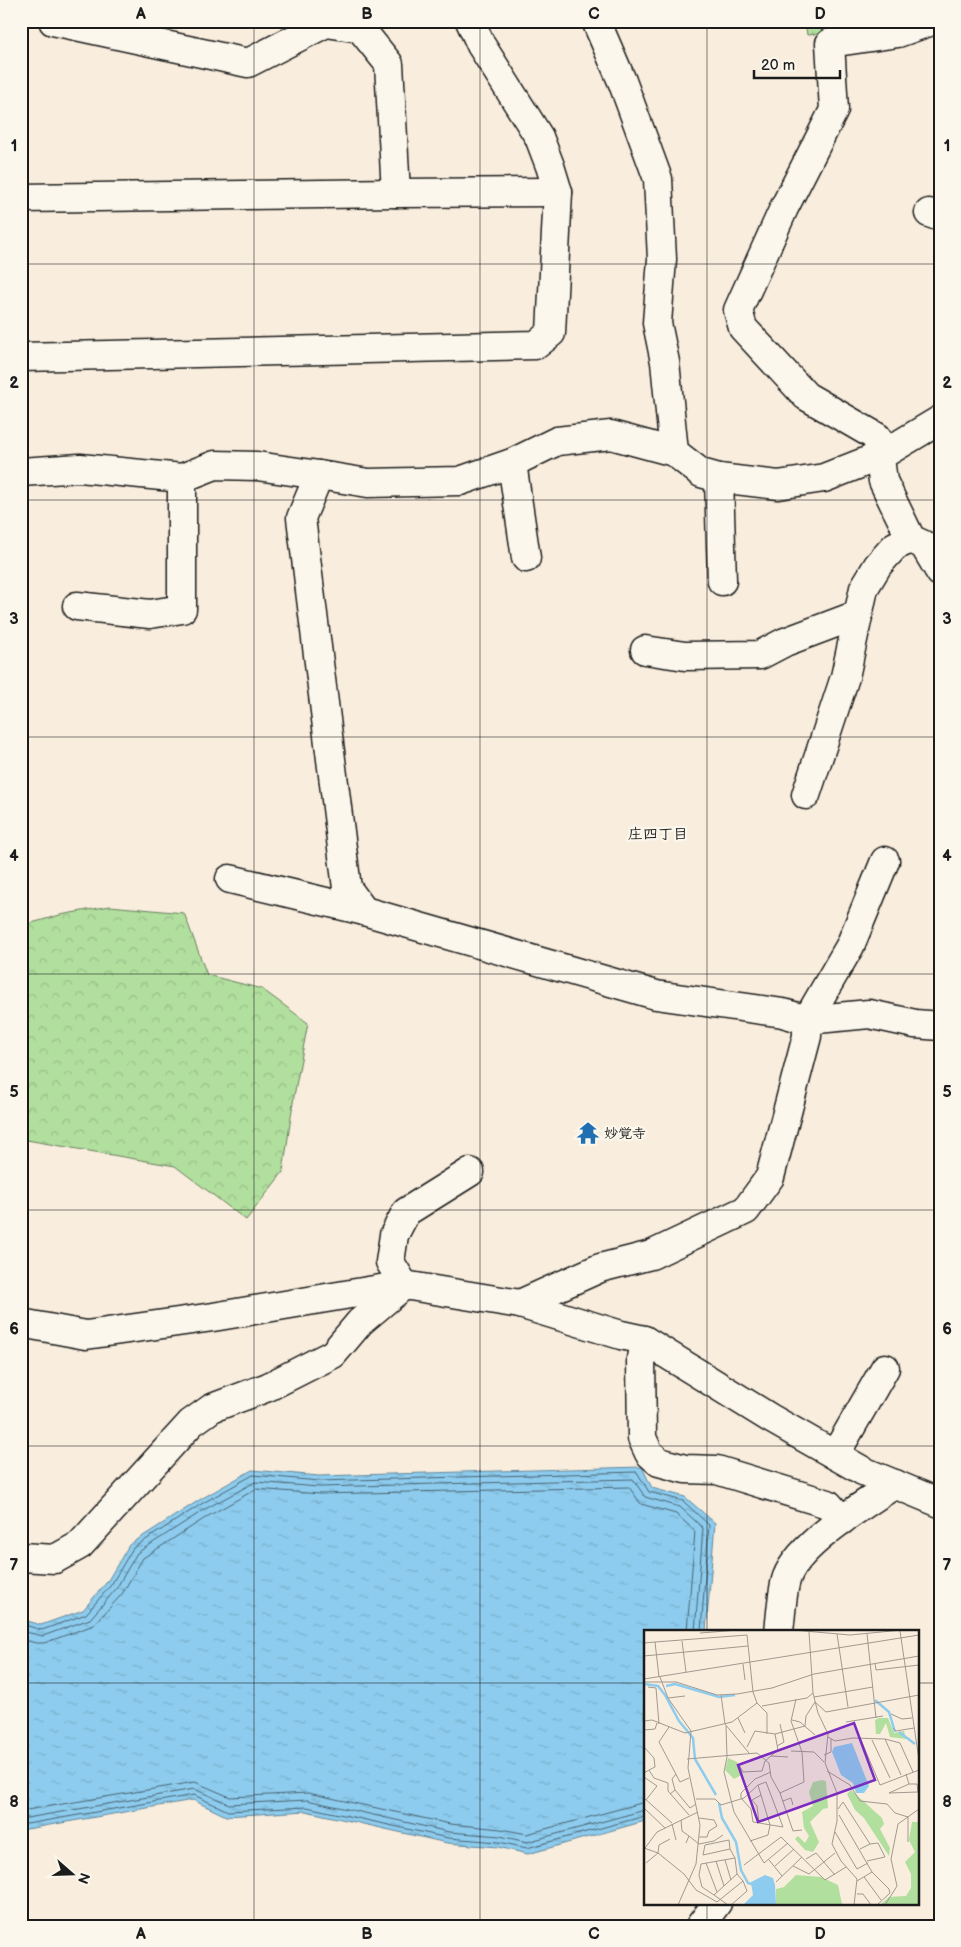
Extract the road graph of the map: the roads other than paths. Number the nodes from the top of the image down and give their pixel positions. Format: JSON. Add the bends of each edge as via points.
{"nodes":[{"id":1,"x":53,"y":21,"type":"edge"},
{"id":2,"x":470,"y":21,"type":"edge"},
{"id":3,"x":596,"y":21,"type":"edge"},
{"id":4,"x":932,"y":21,"type":"edge"},
{"id":5,"x":558,"y":192,"type":"junction"},
{"id":6,"x":396,"y":193,"type":"junction"},
{"id":7,"x":21,"y":198,"type":"edge"},
{"id":8,"x":21,"y":357,"type":"edge"},
{"id":9,"x":940,"y":420,"type":"edge"},
{"id":10,"x":674,"y":452,"type":"junction"},
{"id":11,"x":880,"y":456,"type":"junction"},
{"id":12,"x":512,"y":463,"type":"junction"},
{"id":13,"x":21,"y":472,"type":"edge"},
{"id":14,"x":319,"y":475,"type":"junction"},
{"id":15,"x":182,"y":478,"type":"junction"},
{"id":16,"x":718,"y":478,"type":"junction"},
{"id":17,"x":911,"y":539,"type":"junction"},
{"id":18,"x":526,"y":558,"type":"dead end"},
{"id":19,"x":940,"y":572,"type":"edge"},
{"id":20,"x":722,"y":580,"type":"dead end"},
{"id":21,"x":77,"y":606,"type":"dead end"},
{"id":22,"x":857,"y":615,"type":"junction"},
{"id":23,"x":645,"y":650,"type":"dead end"},
{"id":24,"x":806,"y":795,"type":"dead end"},
{"id":25,"x":885,"y":861,"type":"dead end"},
{"id":26,"x":230,"y":879,"type":"dead end"},
{"id":27,"x":364,"y":911,"type":"junction"},
{"id":28,"x":807,"y":1020,"type":"junction"},
{"id":29,"x":940,"y":1026,"type":"edge"},
{"id":30,"x":470,"y":1172,"type":"dead end"},
{"id":31,"x":404,"y":1285,"type":"junction"},
{"id":32,"x":520,"y":1304,"type":"junction"},
{"id":33,"x":21,"y":1323,"type":"edge"},
{"id":34,"x":644,"y":1340,"type":"junction"},
{"id":35,"x":885,"y":1368,"type":"dead end"},
{"id":36,"x":834,"y":1454,"type":"junction"},
{"id":37,"x":895,"y":1484,"type":"junction"},
{"id":38,"x":940,"y":1503,"type":"edge"},
{"id":39,"x":842,"y":1520,"type":"junction"},
{"id":40,"x":21,"y":1557,"type":"edge"},
{"id":41,"x":779,"y":1630,"type":"edge"},
{"id":42,"x":716,"y":1904,"type":"edge"},
{"id":43,"x":700,"y":1926,"type":"edge"}],
"edges":[{"from":1,"to":6,"type":"street","via":[[248,63],[326,23],[360,28],[389,64]]},
{"from":2,"to":5,"type":"street","via":[[481,45],[538,137]]},
{"from":3,"to":10,"type":"street","via":[[658,178],[662,259],[657,323],[665,362]]},
{"from":4,"to":11,"type":"street","via":[[898,33],[830,43],[834,110],[784,208],[738,310],[743,328],[806,396],[877,437]]},
{"from":5,"to":6,"type":"street"},
{"from":5,"to":8,"type":"street","via":[[551,333],[536,345]]},
{"from":6,"to":7,"type":"street"},
{"from":9,"to":11,"type":"street"},
{"from":10,"to":12,"type":"street","via":[[611,435],[557,442]]},
{"from":10,"to":16,"type":"street","via":[[701,473]]},
{"from":11,"to":16,"type":"street","via":[[824,478],[778,485]]},
{"from":11,"to":17,"type":"street","via":[[883,481]]},
{"from":12,"to":14,"type":"street","via":[[460,481],[368,484]]},
{"from":12,"to":18,"type":"street"},
{"from":13,"to":15,"type":"street","via":[[80,468]]},
{"from":14,"to":15,"type":"street","via":[[257,466],[215,465]]},
{"from":14,"to":27,"type":"street","via":[[301,518],[347,888]]},
{"from":15,"to":21,"type":"street","via":[[182,609],[150,614]]},
{"from":16,"to":20,"type":"street"},
{"from":17,"to":19,"type":"street","via":[[924,545]]},
{"from":17,"to":22,"type":"street","via":[[895,546],[878,565],[864,588]]},
{"from":22,"to":23,"type":"street","via":[[760,655],[685,656]]},
{"from":22,"to":24,"type":"street","via":[[845,677]]},
{"from":25,"to":28,"type":"street","via":[[850,946]]},
{"from":26,"to":27,"type":"street"},
{"from":27,"to":28,"type":"street","via":[[656,995]]},
{"from":28,"to":29,"type":"street","via":[[869,1014]]},
{"from":28,"to":32,"type":"street","via":[[807,1036],[770,1177],[746,1210],[651,1256],[600,1268]]},
{"from":30,"to":31,"type":"street","via":[[406,1212],[394,1235],[390,1262]]},
{"from":31,"to":32,"type":"street"},
{"from":31,"to":33,"type":"street","via":[[86,1335]]},
{"from":31,"to":40,"type":"street","via":[[360,1322],[333,1354],[268,1387],[212,1408],[192,1423],[80,1545],[55,1559]]},
{"from":32,"to":34,"type":"street"},
{"from":34,"to":36,"type":"street"},
{"from":34,"to":39,"type":"street","via":[[641,1359],[642,1438],[654,1458],[685,1469],[717,1470],[828,1504]]},
{"from":35,"to":36,"type":"street"},
{"from":36,"to":37,"type":"street"},
{"from":37,"to":38,"type":"street"},
{"from":37,"to":39,"type":"street"},
{"from":39,"to":41,"type":"street","via":[[805,1550],[787,1577]]},
{"from":42,"to":43,"type":"street"}]}
